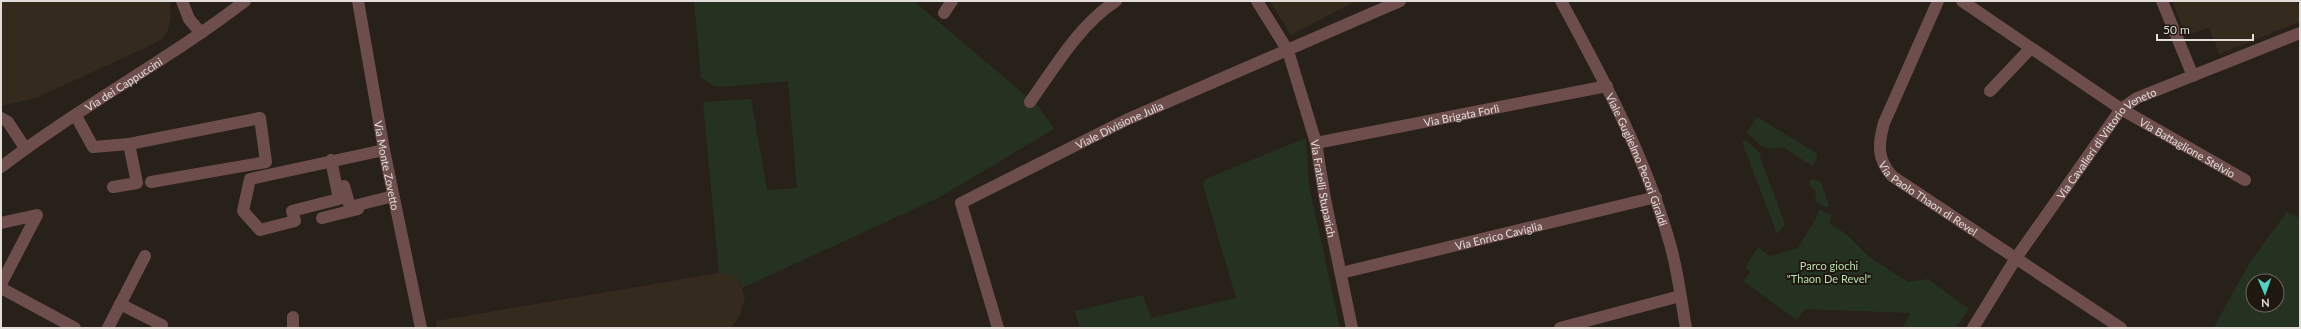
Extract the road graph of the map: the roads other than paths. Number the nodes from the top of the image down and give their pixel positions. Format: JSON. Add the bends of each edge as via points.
{"nodes":[{"id":1,"x":182,"y":1,"type":"edge"},
{"id":2,"x":245,"y":1,"type":"edge"},
{"id":3,"x":358,"y":1,"type":"edge"},
{"id":4,"x":952,"y":1,"type":"edge"},
{"id":5,"x":1116,"y":1,"type":"edge"},
{"id":6,"x":1256,"y":1,"type":"edge"},
{"id":7,"x":1400,"y":1,"type":"edge"},
{"id":8,"x":1561,"y":1,"type":"edge"},
{"id":9,"x":1938,"y":1,"type":"edge"},
{"id":10,"x":1962,"y":1,"type":"edge"},
{"id":11,"x":2162,"y":1,"type":"edge"},
{"id":12,"x":944,"y":13,"type":"dead end"},
{"id":13,"x":201,"y":33,"type":"junction"},
{"id":14,"x":2298,"y":37,"type":"edge"},
{"id":15,"x":2030,"y":49,"type":"junction"},
{"id":16,"x":1288,"y":51,"type":"junction"},
{"id":17,"x":2193,"y":76,"type":"junction"},
{"id":18,"x":1607,"y":86,"type":"junction"},
{"id":19,"x":1990,"y":91,"type":"dead end"},
{"id":20,"x":1030,"y":102,"type":"dead end"},
{"id":21,"x":2121,"y":109,"type":"junction"},
{"id":22,"x":76,"y":116,"type":"junction"},
{"id":23,"x":1,"y":118,"type":"edge"},
{"id":24,"x":129,"y":144,"type":"junction"},
{"id":25,"x":1316,"y":144,"type":"junction"},
{"id":26,"x":26,"y":148,"type":"junction"},
{"id":27,"x":384,"y":150,"type":"junction"},
{"id":28,"x":334,"y":160,"type":"junction"},
{"id":29,"x":1,"y":167,"type":"edge"},
{"id":30,"x":2245,"y":180,"type":"dead end"},
{"id":31,"x":151,"y":182,"type":"dead end"},
{"id":32,"x":113,"y":187,"type":"dead end"},
{"id":33,"x":1656,"y":197,"type":"junction"},
{"id":34,"x":393,"y":198,"type":"junction"},
{"id":35,"x":322,"y":218,"type":"dead end"},
{"id":36,"x":1,"y":223,"type":"edge"},
{"id":37,"x":145,"y":256,"type":"dead end"},
{"id":38,"x":2016,"y":258,"type":"junction"},
{"id":39,"x":1341,"y":273,"type":"junction"},
{"id":40,"x":2,"y":281,"type":"edge"},
{"id":41,"x":1680,"y":296,"type":"junction"},
{"id":42,"x":120,"y":304,"type":"junction"},
{"id":43,"x":162,"y":325,"type":"dead end"},
{"id":44,"x":75,"y":328,"type":"edge"},
{"id":45,"x":108,"y":328,"type":"edge"},
{"id":46,"x":421,"y":328,"type":"edge"},
{"id":47,"x":998,"y":328,"type":"edge"},
{"id":48,"x":1352,"y":328,"type":"edge"},
{"id":49,"x":1560,"y":328,"type":"edge"},
{"id":50,"x":1686,"y":328,"type":"edge"},
{"id":51,"x":1973,"y":328,"type":"edge"},
{"id":52,"x":2122,"y":328,"type":"edge"}],
"edges":[{"from":1,"to":13,"type":"street","via":[[189,19]]},
{"from":2,"to":13,"type":"street","name":"Via dei Cappuccini"},
{"from":3,"to":27,"type":"street","name":"Via Monte Zovetto"},
{"from":4,"to":12,"type":"street"},
{"from":5,"to":20,"type":"street","via":[[1100,11],[1078,36]]},
{"from":6,"to":16,"type":"street","name":"Via Fratelli Stuparich"},
{"from":7,"to":16,"type":"street","name":"Viale Divisione Julia"},
{"from":8,"to":18,"type":"street","name":"Viale Guglielmo Pecori Giraldi"},
{"from":9,"to":38,"type":"street","name":"Via Paolo Thaon di Revel","via":[[1884,123],[1879,140],[1883,167],[1892,176]]},
{"from":10,"to":15,"type":"street","name":"Via Battaglione Stelvio"},
{"from":11,"to":17,"type":"street"},
{"from":13,"to":22,"type":"street","name":"Via dei Cappuccini"},
{"from":14,"to":17,"type":"street","name":"Via Cavalieri di Vittorio Veneto"},
{"from":15,"to":19,"type":"street"},
{"from":15,"to":21,"type":"street","name":"Via Battaglione Stelvio"},
{"from":16,"to":25,"type":"street","name":"Via Fratelli Stuparich"},
{"from":16,"to":47,"type":"street","name":"Viale Divisione Julia","via":[[1126,120],[961,203]]},
{"from":17,"to":21,"type":"street","name":"Via Cavalieri di Vittorio Veneto","via":[[2137,98]]},
{"from":18,"to":25,"type":"street","name":"Via Brigata Forlì"},
{"from":18,"to":33,"type":"street","name":"Viale Guglielmo Pecori Giraldi","via":[[1645,167]]},
{"from":21,"to":30,"type":"street","name":"Via Battaglione Stelvio"},
{"from":21,"to":38,"type":"street","name":"Via Cavalieri di Vittorio Veneto"},
{"from":22,"to":24,"type":"street","via":[[93,147]]},
{"from":22,"to":26,"type":"street","name":"Via dei Cappuccini"},
{"from":23,"to":26,"type":"street","via":[[8,122]]},
{"from":24,"to":31,"type":"street","via":[[260,118],[266,162]]},
{"from":24,"to":32,"type":"street","via":[[137,183]]},
{"from":25,"to":39,"type":"street","name":"Via Fratelli Stuparich","via":[[1324,199]]},
{"from":26,"to":29,"type":"street","name":"Via dei Cappuccini"},
{"from":27,"to":28,"type":"street"},
{"from":27,"to":34,"type":"street","name":"Via Monte Zovetto"},
{"from":28,"to":28,"type":"street","via":[[250,179],[243,210],[260,230],[295,221],[292,211],[339,199]]},
{"from":28,"to":34,"type":"street","via":[[348,207]]},
{"from":33,"to":39,"type":"street","name":"Via Enrico Caviglia"},
{"from":33,"to":41,"type":"street","name":"Viale Guglielmo Pecori Giraldi","via":[[1671,246]]},
{"from":34,"to":35,"type":"street"},
{"from":34,"to":46,"type":"street","name":"Via Monte Zovetto"},
{"from":36,"to":40,"type":"street","via":[[37,214]]},
{"from":37,"to":42,"type":"street"},
{"from":38,"to":51,"type":"street","name":"Via Cavalieri di Vittorio Veneto"},
{"from":38,"to":52,"type":"street","name":"Via Paolo Thaon di Revel"},
{"from":39,"to":48,"type":"street","name":"Via Fratelli Stuparich"},
{"from":40,"to":44,"type":"street"},
{"from":41,"to":49,"type":"street"},
{"from":41,"to":50,"type":"street","name":"Viale Guglielmo Pecori Giraldi"},
{"from":42,"to":43,"type":"street"},
{"from":42,"to":45,"type":"street"}]}
